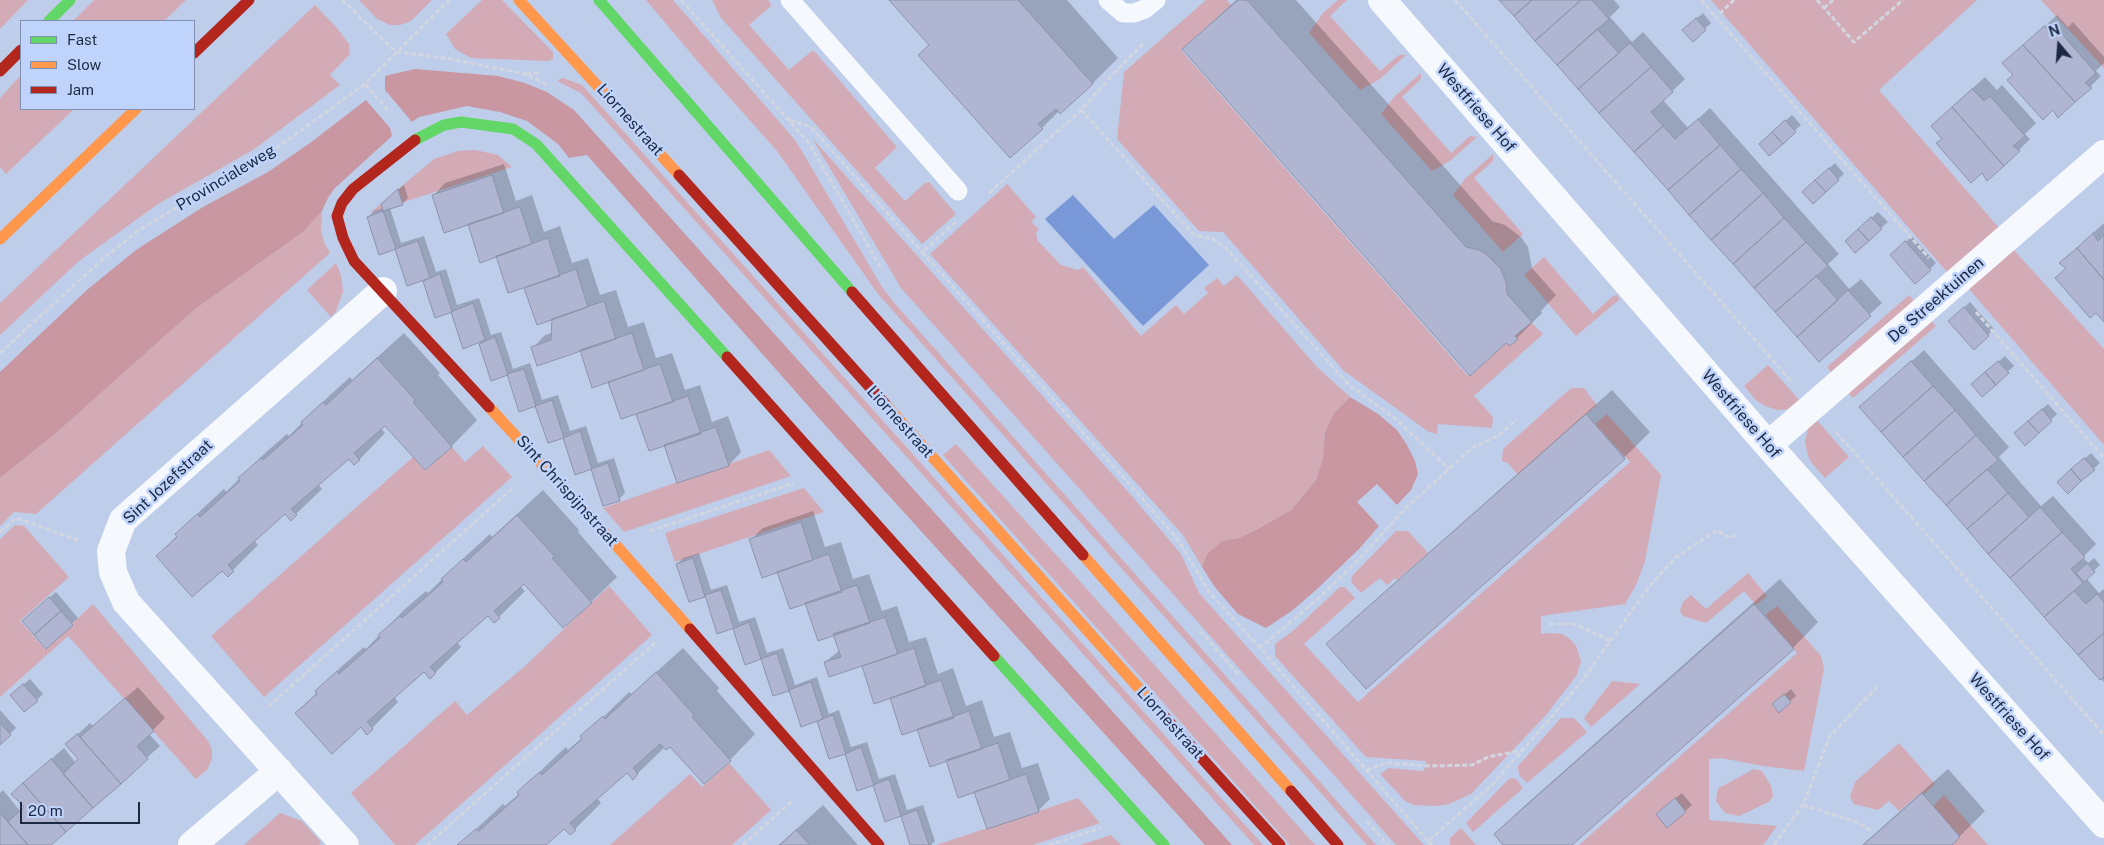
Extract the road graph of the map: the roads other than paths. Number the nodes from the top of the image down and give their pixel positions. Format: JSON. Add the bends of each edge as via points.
{"nodes":[{"id":1,"x":70,"y":0,"type":"edge"},
{"id":2,"x":249,"y":0,"type":"edge"},
{"id":3,"x":519,"y":0,"type":"edge"},
{"id":4,"x":599,"y":0,"type":"edge"},
{"id":5,"x":790,"y":0,"type":"edge"},
{"id":6,"x":1108,"y":0,"type":"edge"},
{"id":7,"x":1382,"y":0,"type":"edge"},
{"id":8,"x":1150,"y":5,"type":"edge"},
{"id":9,"x":50,"y":20,"type":"edge"},
{"id":10,"x":20,"y":51,"type":"edge"},
{"id":11,"x":195,"y":52,"type":"edge"},
{"id":12,"x":0,"y":71,"type":"edge"},
{"id":13,"x":135,"y":110,"type":"edge"},
{"id":14,"x":2104,"y":154,"type":"edge"},
{"id":15,"x":958,"y":191,"type":"dead end"},
{"id":16,"x":0,"y":239,"type":"edge"},
{"id":17,"x":382,"y":291,"type":"junction"},
{"id":18,"x":1768,"y":445,"type":"junction"},
{"id":19,"x":279,"y":771,"type":"junction"},
{"id":20,"x":2104,"y":824,"type":"edge"},
{"id":21,"x":341,"y":844,"type":"edge"},
{"id":22,"x":192,"y":845,"type":"edge"},
{"id":23,"x":879,"y":845,"type":"edge"},
{"id":24,"x":1164,"y":845,"type":"edge"},
{"id":25,"x":1280,"y":845,"type":"edge"},
{"id":26,"x":1338,"y":845,"type":"edge"}],
"edges":[{"from":1,"to":9,"type":"street"},
{"from":2,"to":11,"type":"street"},
{"from":3,"to":25,"type":"street","name":"Liornestraat"},
{"from":4,"to":26,"type":"street"},
{"from":5,"to":15,"type":"lane"},
{"from":6,"to":8,"type":"lane","via":[[1123,13],[1134,14]]},
{"from":7,"to":18,"type":"street","name":"Westfriese Hof"},
{"from":10,"to":12,"type":"street"},
{"from":13,"to":16,"type":"street"},
{"from":14,"to":18,"type":"street","name":"De Streektuinen"},
{"from":17,"to":19,"type":"street","name":"Sint Jozefstraat","via":[[123,520],[111,551],[113,572],[126,602]]},
{"from":17,"to":23,"type":"street","name":"Sint Chrispijnstraat","via":[[614,542]]},
{"from":17,"to":24,"type":"street","name":"Sint Chrispijnstraat","via":[[354,261],[343,238],[337,216],[352,189],[414,140],[444,124],[461,122],[512,129],[536,144]]},
{"from":18,"to":20,"type":"street","name":"Westfriese Hof"},
{"from":19,"to":21,"type":"street","name":"Sint Jozefstraat"},
{"from":19,"to":22,"type":"street"}]}
